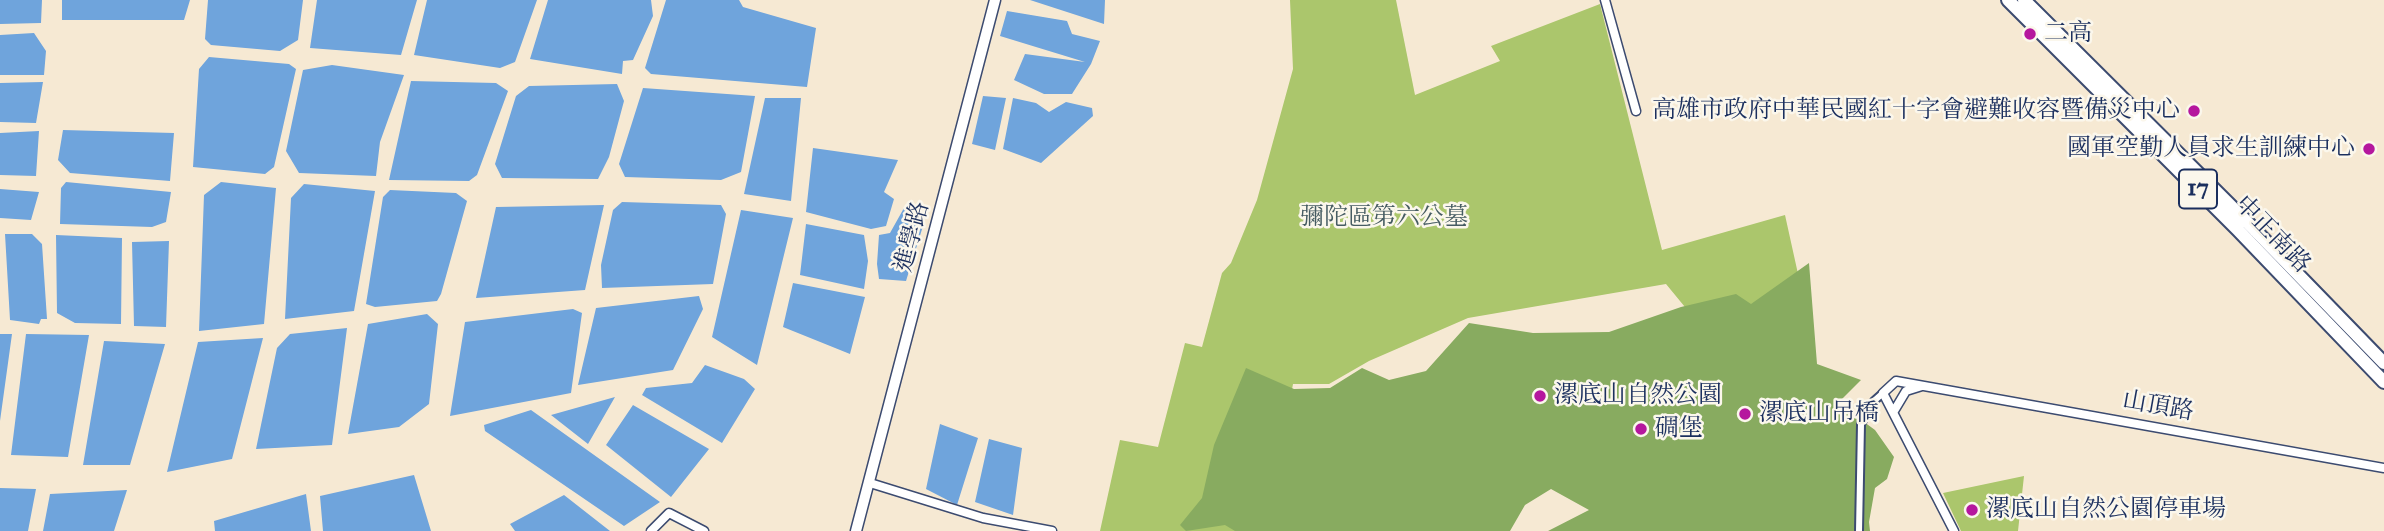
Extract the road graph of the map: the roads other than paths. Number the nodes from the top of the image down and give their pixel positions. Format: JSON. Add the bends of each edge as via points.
{"nodes":[{"id":1,"x":995,"y":0,"type":"edge"},
{"id":2,"x":1605,"y":0,"type":"edge"},
{"id":3,"x":2008,"y":0,"type":"edge"},
{"id":4,"x":2024,"y":0,"type":"edge"},
{"id":5,"x":1636,"y":111,"type":"dead end"},
{"id":6,"x":2384,"y":363,"type":"edge"},
{"id":7,"x":2384,"y":382,"type":"edge"},
{"id":8,"x":1925,"y":386,"type":"junction"},
{"id":9,"x":1882,"y":393,"type":"junction"},
{"id":10,"x":1894,"y":411,"type":"junction"},
{"id":11,"x":2384,"y":468,"type":"edge"},
{"id":12,"x":870,"y":484,"type":"junction"},
{"id":13,"x":651,"y":531,"type":"edge"},
{"id":14,"x":704,"y":531,"type":"edge"},
{"id":15,"x":856,"y":531,"type":"edge"},
{"id":16,"x":1052,"y":531,"type":"edge"},
{"id":17,"x":1859,"y":531,"type":"edge"},
{"id":18,"x":1954,"y":531,"type":"edge"}],
"edges":[{"from":1,"to":12,"type":"street","name":"進學路"},
{"from":2,"to":5,"type":"street"},
{"from":3,"to":7,"type":"main road","name":"中正南路","number":"17"},
{"from":4,"to":6,"type":"main road","name":"中正南路","number":"17"},
{"from":8,"to":9,"type":"street","name":"山頂路","via":[[1896,381]]},
{"from":8,"to":10,"type":"street","via":[[1906,391]]},
{"from":8,"to":11,"type":"street","name":"山頂路"},
{"from":9,"to":10,"type":"street"},
{"from":9,"to":17,"type":"street","via":[[1861,424]]},
{"from":10,"to":18,"type":"street"},
{"from":12,"to":15,"type":"street","name":"進學路"},
{"from":12,"to":16,"type":"street"},
{"from":13,"to":14,"type":"street","via":[[669,513]]}]}
